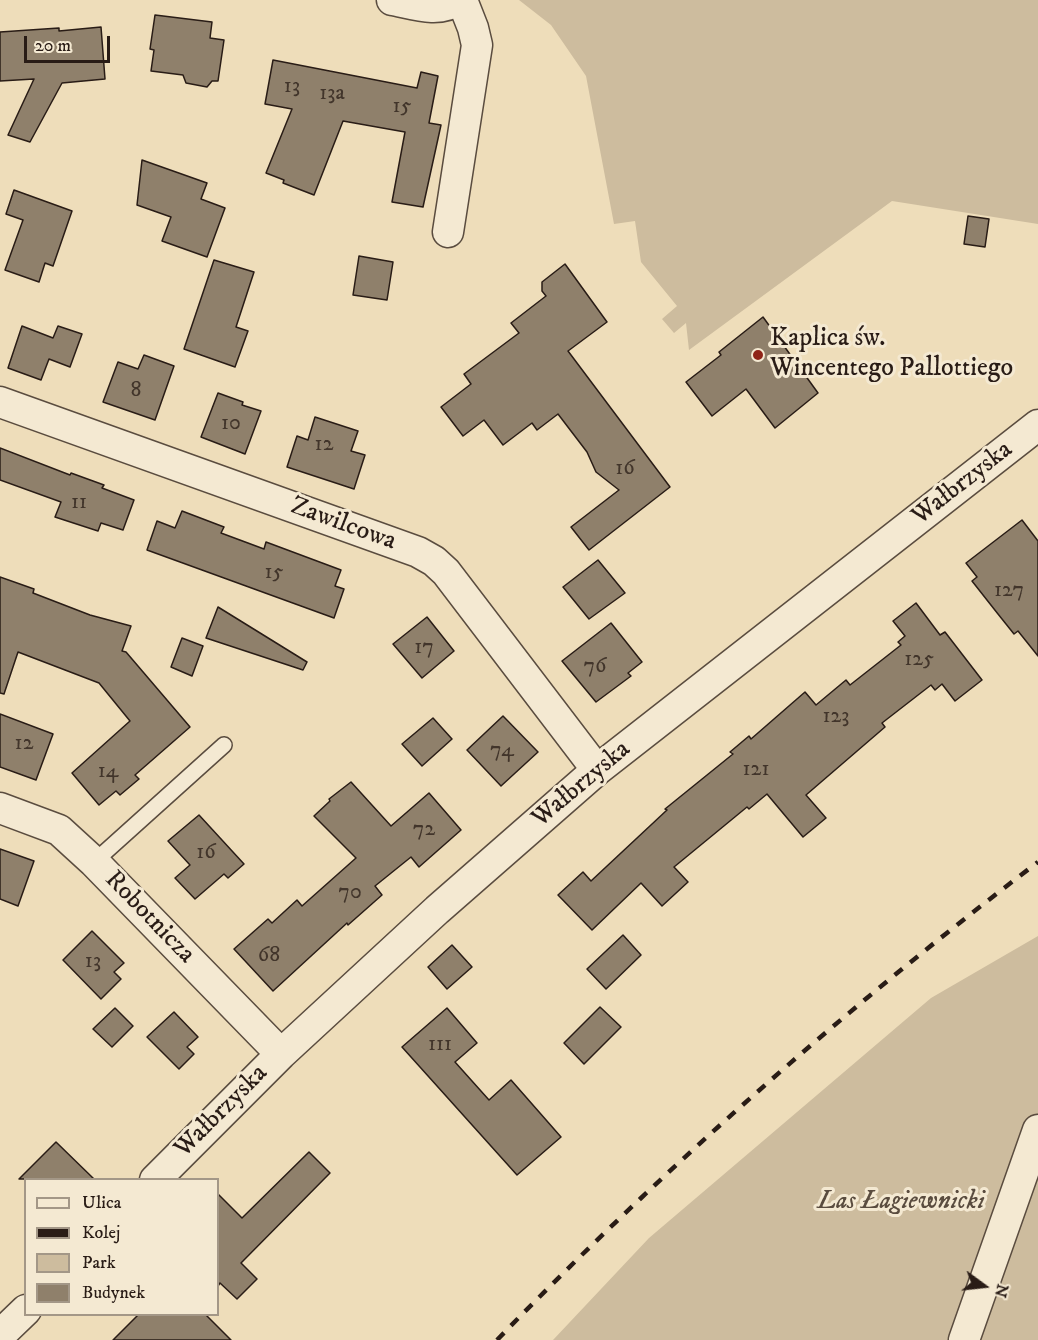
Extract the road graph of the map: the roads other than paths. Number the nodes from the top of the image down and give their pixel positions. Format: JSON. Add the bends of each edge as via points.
{"nodes":[{"id":1,"x":392,"y":0,"type":"edge"},
{"id":2,"x":456,"y":0,"type":"edge"},
{"id":3,"x":462,"y":0,"type":"edge"},
{"id":4,"x":448,"y":232,"type":"dead end"},
{"id":5,"x":0,"y":402,"type":"edge"},
{"id":6,"x":1038,"y":425,"type":"edge"},
{"id":7,"x":224,"y":745,"type":"dead end"},
{"id":8,"x":597,"y":770,"type":"junction"},
{"id":9,"x":0,"y":808,"type":"edge"},
{"id":10,"x":94,"y":862,"type":"junction"},
{"id":11,"x":281,"y":1054,"type":"junction"},
{"id":12,"x":1038,"y":1131,"type":"edge"},
{"id":13,"x":156,"y":1178,"type":"edge"},
{"id":14,"x":24,"y":1312,"type":"edge"},
{"id":15,"x":0,"y":1335,"type":"edge"},
{"id":16,"x":964,"y":1340,"type":"edge"}],
"edges":[{"from":1,"to":2,"type":"street","via":[[433,7]]},
{"from":3,"to":4,"type":"street","via":[[477,45]]},
{"from":5,"to":8,"type":"street","name":"Zawilcowa","via":[[434,561]]},
{"from":6,"to":8,"type":"street","name":"Wałbrzyska"},
{"from":7,"to":10,"type":"lane"},
{"from":8,"to":11,"type":"street","name":"Wałbrzyska"},
{"from":9,"to":10,"type":"street","name":"Robotnicza","via":[[58,830]]},
{"from":10,"to":11,"type":"street","name":"Robotnicza"},
{"from":11,"to":13,"type":"street","name":"Wałbrzyska"},
{"from":12,"to":16,"type":"street"},
{"from":14,"to":15,"type":"street"}]}
